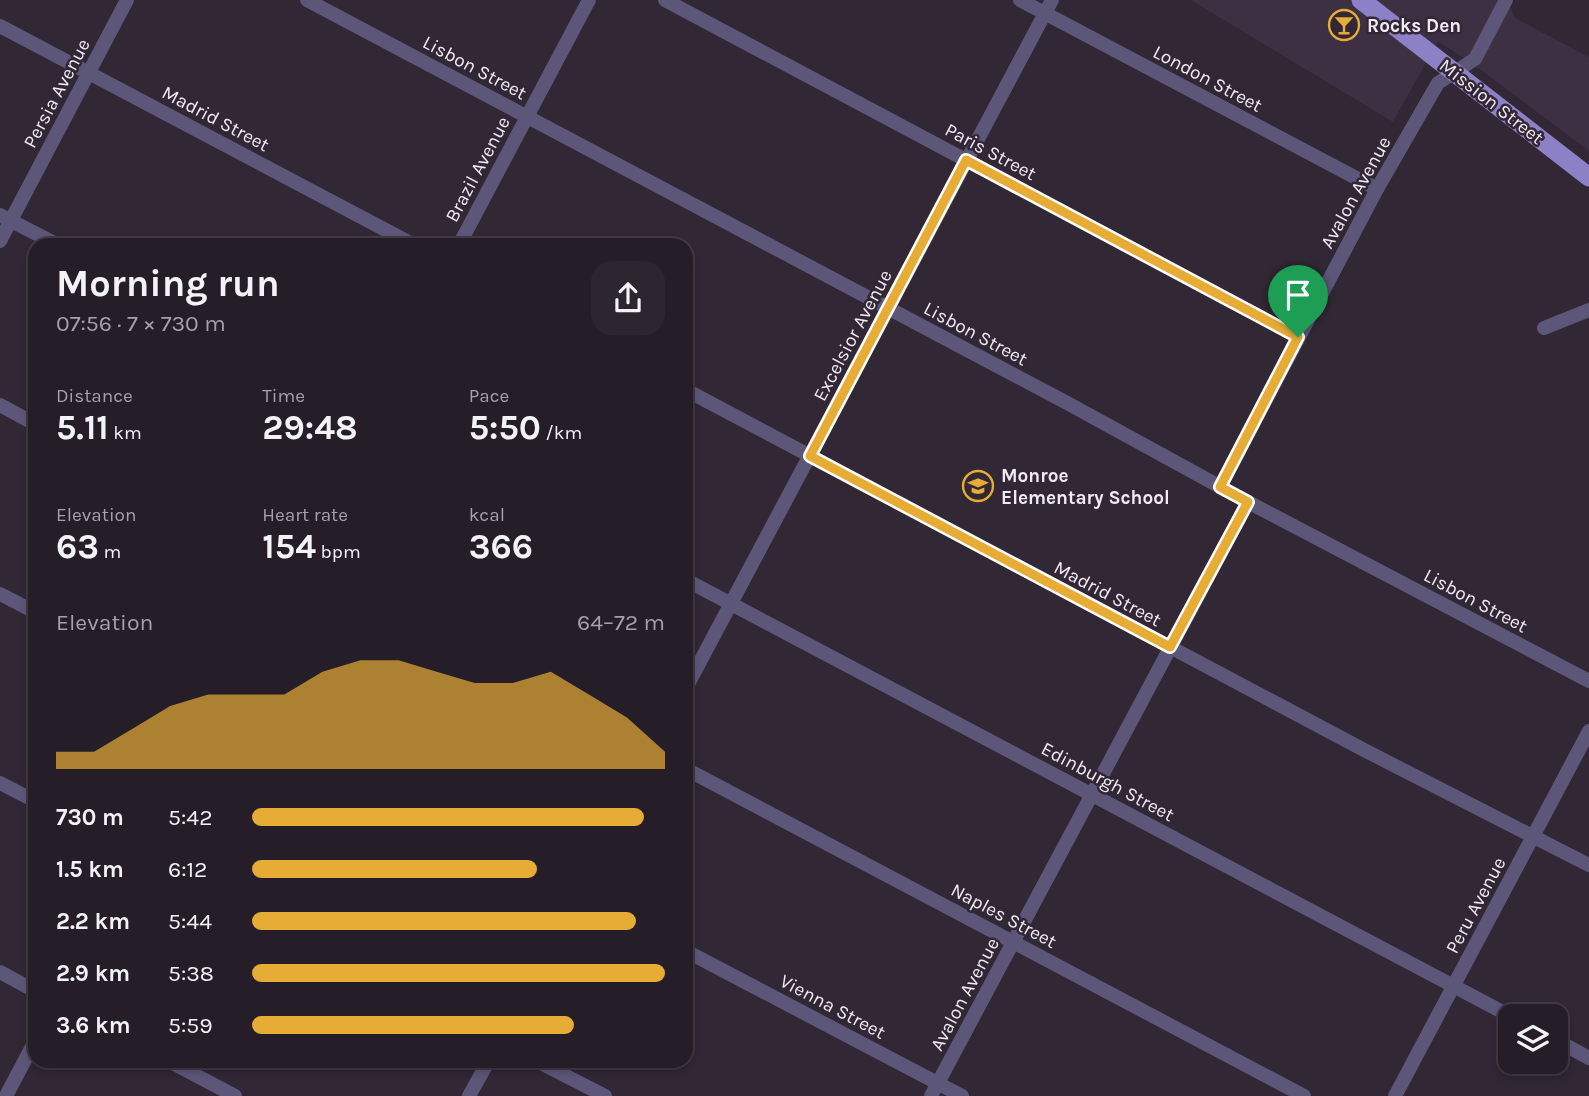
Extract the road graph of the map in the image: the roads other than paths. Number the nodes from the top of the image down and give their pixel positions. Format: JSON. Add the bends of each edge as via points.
{"nodes":[{"id":1,"x":127,"y":0,"type":"edge"},
{"id":2,"x":307,"y":0,"type":"edge"},
{"id":3,"x":589,"y":0,"type":"edge"},
{"id":4,"x":664,"y":0,"type":"edge"},
{"id":5,"x":1020,"y":0,"type":"edge"},
{"id":6,"x":1361,"y":0,"type":"edge"},
{"id":7,"x":1506,"y":0,"type":"edge"},
{"id":8,"x":1048,"y":7,"type":"edge"},
{"id":9,"x":0,"y":26,"type":"edge"},
{"id":10,"x":1455,"y":72,"type":"junction"},
{"id":11,"x":89,"y":73,"type":"junction"},
{"id":12,"x":527,"y":117,"type":"junction"},
{"id":13,"x":966,"y":160,"type":"junction"},
{"id":14,"x":1588,"y":174,"type":"edge"},
{"id":15,"x":1377,"y":190,"type":"junction"},
{"id":16,"x":6,"y":217,"type":"edge"},
{"id":17,"x":45,"y":238,"type":"edge"},
{"id":18,"x":401,"y":238,"type":"edge"},
{"id":19,"x":463,"y":238,"type":"edge"},
{"id":20,"x":0,"y":240,"type":"edge"},
{"id":21,"x":888,"y":309,"type":"junction"},
{"id":22,"x":1589,"y":310,"type":"edge"},
{"id":23,"x":1544,"y":328,"type":"dead end"},
{"id":24,"x":1298,"y":337,"type":"junction"},
{"id":25,"x":693,"y":394,"type":"edge"},
{"id":26,"x":0,"y":405,"type":"edge"},
{"id":27,"x":28,"y":420,"type":"edge"},
{"id":28,"x":810,"y":456,"type":"junction"},
{"id":29,"x":1220,"y":487,"type":"junction"},
{"id":30,"x":1248,"y":502,"type":"junction"},
{"id":31,"x":693,"y":584,"type":"edge"},
{"id":32,"x":0,"y":594,"type":"edge"},
{"id":33,"x":730,"y":603,"type":"junction"},
{"id":34,"x":28,"y":608,"type":"edge"},
{"id":35,"x":1170,"y":647,"type":"junction"},
{"id":36,"x":693,"y":674,"type":"edge"},
{"id":37,"x":1589,"y":681,"type":"edge"},
{"id":38,"x":1589,"y":731,"type":"edge"},
{"id":39,"x":693,"y":773,"type":"edge"},
{"id":40,"x":0,"y":783,"type":"edge"},
{"id":41,"x":1093,"y":795,"type":"junction"},
{"id":42,"x":28,"y":797,"type":"edge"},
{"id":43,"x":1533,"y":837,"type":"junction"},
{"id":44,"x":1589,"y":865,"type":"edge"},
{"id":45,"x":1013,"y":942,"type":"junction"},
{"id":46,"x":693,"y":955,"type":"edge"},
{"id":47,"x":0,"y":972,"type":"edge"},
{"id":48,"x":1454,"y":986,"type":"junction"},
{"id":49,"x":28,"y":987,"type":"edge"},
{"id":50,"x":1498,"y":1010,"type":"edge"},
{"id":51,"x":1568,"y":1047,"type":"edge"},
{"id":52,"x":28,"y":1054,"type":"edge"},
{"id":53,"x":1589,"y":1058,"type":"edge"},
{"id":54,"x":182,"y":1068,"type":"edge"},
{"id":55,"x":485,"y":1068,"type":"edge"},
{"id":56,"x":551,"y":1068,"type":"edge"},
{"id":57,"x":934,"y":1090,"type":"edge"},
{"id":58,"x":6,"y":1096,"type":"edge"},
{"id":59,"x":235,"y":1096,"type":"edge"},
{"id":60,"x":470,"y":1096,"type":"edge"},
{"id":61,"x":605,"y":1096,"type":"edge"},
{"id":62,"x":962,"y":1096,"type":"edge"},
{"id":63,"x":1304,"y":1096,"type":"edge"},
{"id":64,"x":1395,"y":1096,"type":"edge"}],
"edges":[{"from":1,"to":11,"type":"street","name":"Persia Avenue"},
{"from":2,"to":12,"type":"street","name":"Lisbon Street"},
{"from":3,"to":12,"type":"street","name":"Brazil Avenue"},
{"from":4,"to":13,"type":"street","name":"Paris Street"},
{"from":5,"to":8,"type":"street","name":"London Street"},
{"from":6,"to":10,"type":"main road","name":"Mission Street"},
{"from":7,"to":10,"type":"street","name":"Avalon Avenue","via":[[1475,59]]},
{"from":8,"to":13,"type":"street","name":"Excelsior Avenue"},
{"from":8,"to":15,"type":"street","name":"London Street"},
{"from":9,"to":11,"type":"street","name":"Madrid Street"},
{"from":10,"to":14,"type":"main road","name":"Mission Street"},
{"from":10,"to":15,"type":"street","name":"Avalon Avenue","via":[[1438,83]]},
{"from":11,"to":16,"type":"street","name":"Persia Avenue"},
{"from":11,"to":18,"type":"street","name":"Madrid Street"},
{"from":12,"to":19,"type":"street","name":"Brazil Avenue"},
{"from":12,"to":21,"type":"street","name":"Lisbon Street"},
{"from":13,"to":21,"type":"street","name":"Excelsior Avenue"},
{"from":13,"to":24,"type":"street","name":"Paris Street"},
{"from":15,"to":24,"type":"street","name":"Avalon Avenue"},
{"from":16,"to":17,"type":"street"},
{"from":16,"to":20,"type":"street","name":"Persia Avenue"},
{"from":21,"to":28,"type":"street","name":"Excelsior Avenue"},
{"from":21,"to":29,"type":"street","name":"Lisbon Street"},
{"from":22,"to":23,"type":"street"},
{"from":24,"to":29,"type":"street","name":"Avalon Avenue"},
{"from":25,"to":28,"type":"street","name":"Madrid Street"},
{"from":26,"to":27,"type":"street"},
{"from":28,"to":33,"type":"street","name":"Excelsior Avenue"},
{"from":28,"to":35,"type":"street","name":"Madrid Street"},
{"from":29,"to":30,"type":"street","name":"Lisbon Street"},
{"from":30,"to":35,"type":"street","name":"Avalon Avenue"},
{"from":30,"to":37,"type":"street","name":"Lisbon Street"},
{"from":31,"to":33,"type":"street","name":"Edinburgh Street"},
{"from":32,"to":34,"type":"street"},
{"from":33,"to":36,"type":"street","name":"Excelsior Avenue"},
{"from":33,"to":41,"type":"street","name":"Edinburgh Street"},
{"from":35,"to":41,"type":"street","name":"Avalon Avenue"},
{"from":35,"to":43,"type":"street","name":"Madrid Street"},
{"from":38,"to":43,"type":"street","name":"Peru Avenue"},
{"from":39,"to":45,"type":"street","name":"Naples Street"},
{"from":40,"to":42,"type":"street"},
{"from":41,"to":45,"type":"street","name":"Avalon Avenue"},
{"from":41,"to":48,"type":"street","name":"Edinburgh Street"},
{"from":43,"to":44,"type":"street","name":"Madrid Street"},
{"from":43,"to":48,"type":"street","name":"Peru Avenue"},
{"from":45,"to":57,"type":"street","name":"Avalon Avenue"},
{"from":45,"to":63,"type":"street","name":"Naples Street"},
{"from":46,"to":57,"type":"street","name":"Vienna Street"},
{"from":47,"to":49,"type":"street"},
{"from":48,"to":50,"type":"street","name":"Edinburgh Street"},
{"from":48,"to":64,"type":"street","name":"Peru Avenue"},
{"from":51,"to":53,"type":"street"},
{"from":52,"to":58,"type":"street"},
{"from":54,"to":59,"type":"street"},
{"from":55,"to":60,"type":"street"},
{"from":56,"to":61,"type":"street"},
{"from":57,"to":62,"type":"street","name":"Vienna Street"}]}
